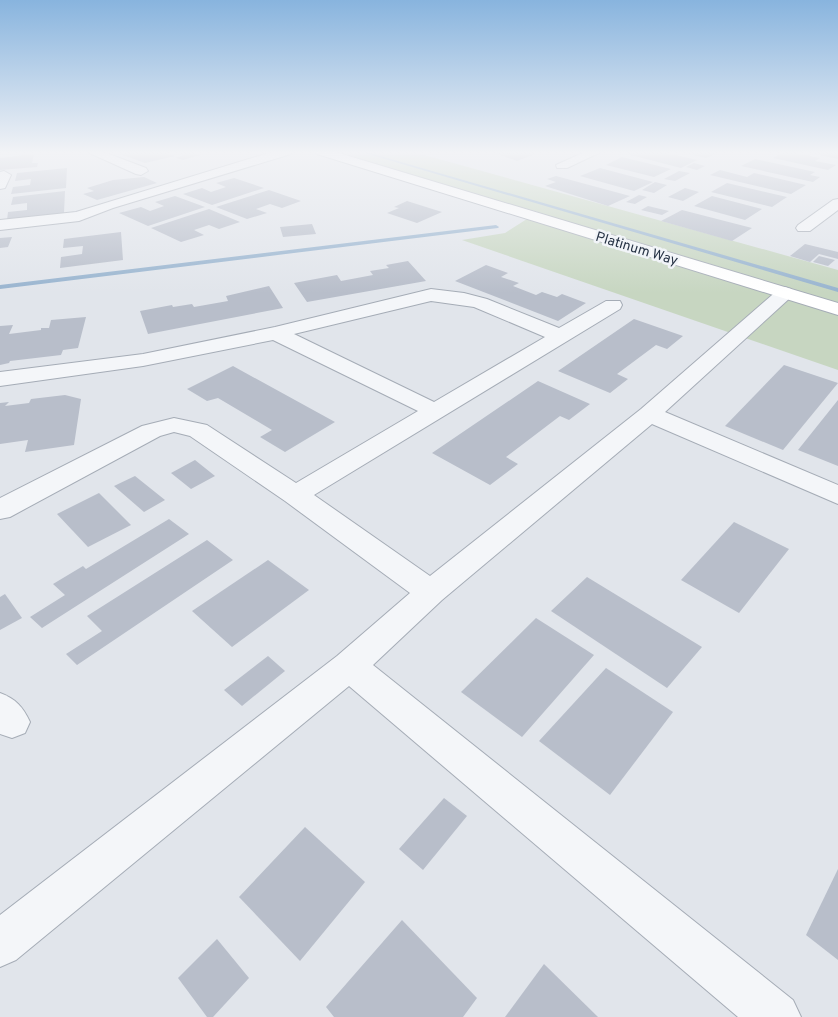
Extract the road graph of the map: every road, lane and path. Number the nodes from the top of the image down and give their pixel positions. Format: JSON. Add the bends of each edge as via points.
{"nodes":[{"id":1,"x":129,"y":198,"type":"edge"},
{"id":2,"x":479,"y":198,"type":"edge"},
{"id":3,"x":838,"y":203,"type":"edge"},
{"id":4,"x":0,"y":225,"type":"edge"},
{"id":5,"x":804,"y":228,"type":"dead end"},
{"id":6,"x":786,"y":293,"type":"junction"},
{"id":7,"x":613,"y":305,"type":"dead end"},
{"id":8,"x":838,"y":309,"type":"edge"},
{"id":9,"x":275,"y":333,"type":"junction"},
{"id":10,"x":560,"y":336,"type":"junction"},
{"id":11,"x":0,"y":380,"type":"edge"},
{"id":12,"x":435,"y":411,"type":"junction"},
{"id":13,"x":649,"y":414,"type":"junction"},
{"id":14,"x":295,"y":495,"type":"junction"},
{"id":15,"x":838,"y":495,"type":"edge"},
{"id":16,"x":0,"y":510,"type":"edge"},
{"id":17,"x":431,"y":592,"type":"junction"},
{"id":18,"x":349,"y":666,"type":"junction"},
{"id":19,"x":0,"y":944,"type":"edge"},
{"id":20,"x":776,"y":1017,"type":"edge"}],
"edges":[{"from":1,"to":4,"type":"street","via":[[79,216]]},
{"from":2,"to":6,"type":"street","name":"Platinum Way"},
{"from":3,"to":5,"type":"street"},
{"from":6,"to":8,"type":"street","name":"Platinum Way"},
{"from":6,"to":13,"type":"street"},
{"from":7,"to":10,"type":"street"},
{"from":9,"to":10,"type":"street","via":[[431,295],[453,294]]},
{"from":9,"to":11,"type":"street","via":[[144,360]]},
{"from":9,"to":12,"type":"street"},
{"from":10,"to":12,"type":"street"},
{"from":12,"to":14,"type":"street"},
{"from":13,"to":15,"type":"street"},
{"from":13,"to":17,"type":"street"},
{"from":14,"to":16,"type":"street","via":[[198,430],[174,425],[151,431]]},
{"from":14,"to":17,"type":"street"},
{"from":17,"to":18,"type":"street"},
{"from":18,"to":19,"type":"street"},
{"from":18,"to":20,"type":"street"}]}
